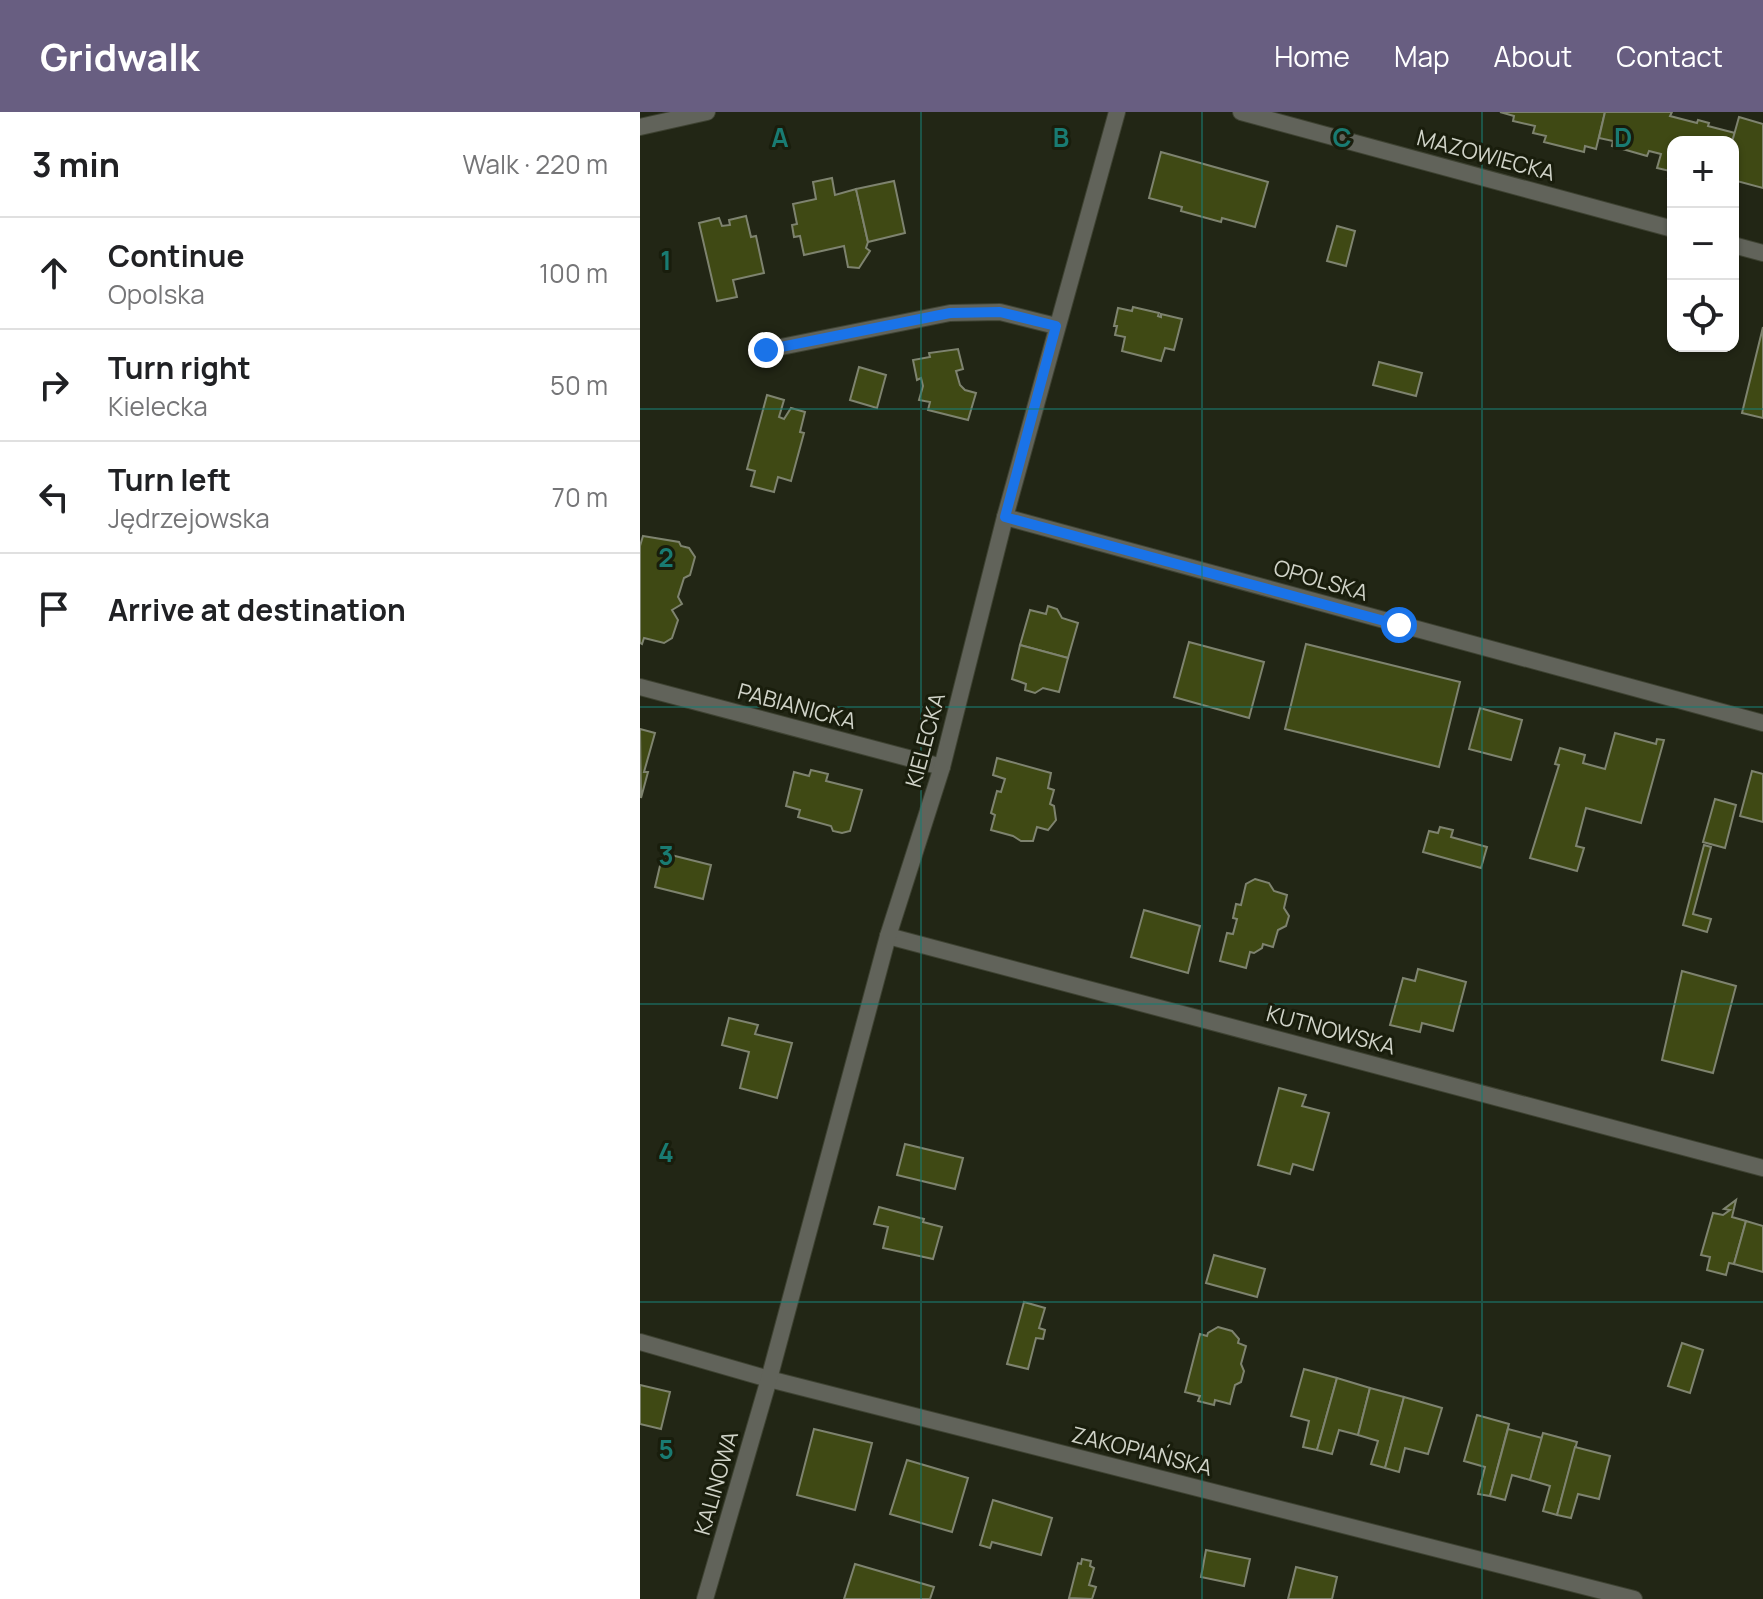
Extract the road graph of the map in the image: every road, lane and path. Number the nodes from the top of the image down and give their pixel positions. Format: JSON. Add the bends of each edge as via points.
{"nodes":[{"id":1,"x":707,"y":112,"type":"edge"},
{"id":2,"x":1117,"y":112,"type":"edge"},
{"id":3,"x":1241,"y":112,"type":"edge"},
{"id":4,"x":640,"y":127,"type":"edge"},
{"id":5,"x":1667,"y":227,"type":"edge"},
{"id":6,"x":1739,"y":247,"type":"edge"},
{"id":7,"x":1763,"y":253,"type":"edge"},
{"id":8,"x":1056,"y":326,"type":"junction"},
{"id":9,"x":766,"y":350,"type":"dead end"},
{"id":10,"x":1005,"y":517,"type":"junction"},
{"id":11,"x":640,"y":687,"type":"edge"},
{"id":12,"x":1763,"y":723,"type":"edge"},
{"id":13,"x":942,"y":767,"type":"junction"},
{"id":14,"x":888,"y":936,"type":"junction"},
{"id":15,"x":1763,"y":1168,"type":"edge"},
{"id":16,"x":640,"y":1342,"type":"edge"},
{"id":17,"x":769,"y":1379,"type":"junction"},
{"id":18,"x":705,"y":1599,"type":"edge"},
{"id":19,"x":1634,"y":1599,"type":"edge"}],
"edges":[{"from":1,"to":4,"type":"street"},
{"from":2,"to":8,"type":"street","name":"KIELECKA"},
{"from":3,"to":5,"type":"street","name":"MAZOWIECKA"},
{"from":6,"to":7,"type":"street"},
{"from":8,"to":9,"type":"street","via":[[1000,312],[950,313]]},
{"from":8,"to":10,"type":"street","name":"KIELECKA"},
{"from":10,"to":12,"type":"street","name":"OPOLSKA"},
{"from":10,"to":13,"type":"street","name":"KIELECKA"},
{"from":11,"to":13,"type":"street","name":"PABIANICKA"},
{"from":13,"to":14,"type":"street","name":"KIELECKA"},
{"from":14,"to":15,"type":"street","name":"KUTNOWSKA"},
{"from":14,"to":17,"type":"street","name":"KIELECKA"},
{"from":16,"to":17,"type":"street","name":"ZAKOPIAŃSKA"},
{"from":17,"to":18,"type":"street","name":"KALINOWA"},
{"from":17,"to":19,"type":"street","name":"ZAKOPIAŃSKA"}]}
